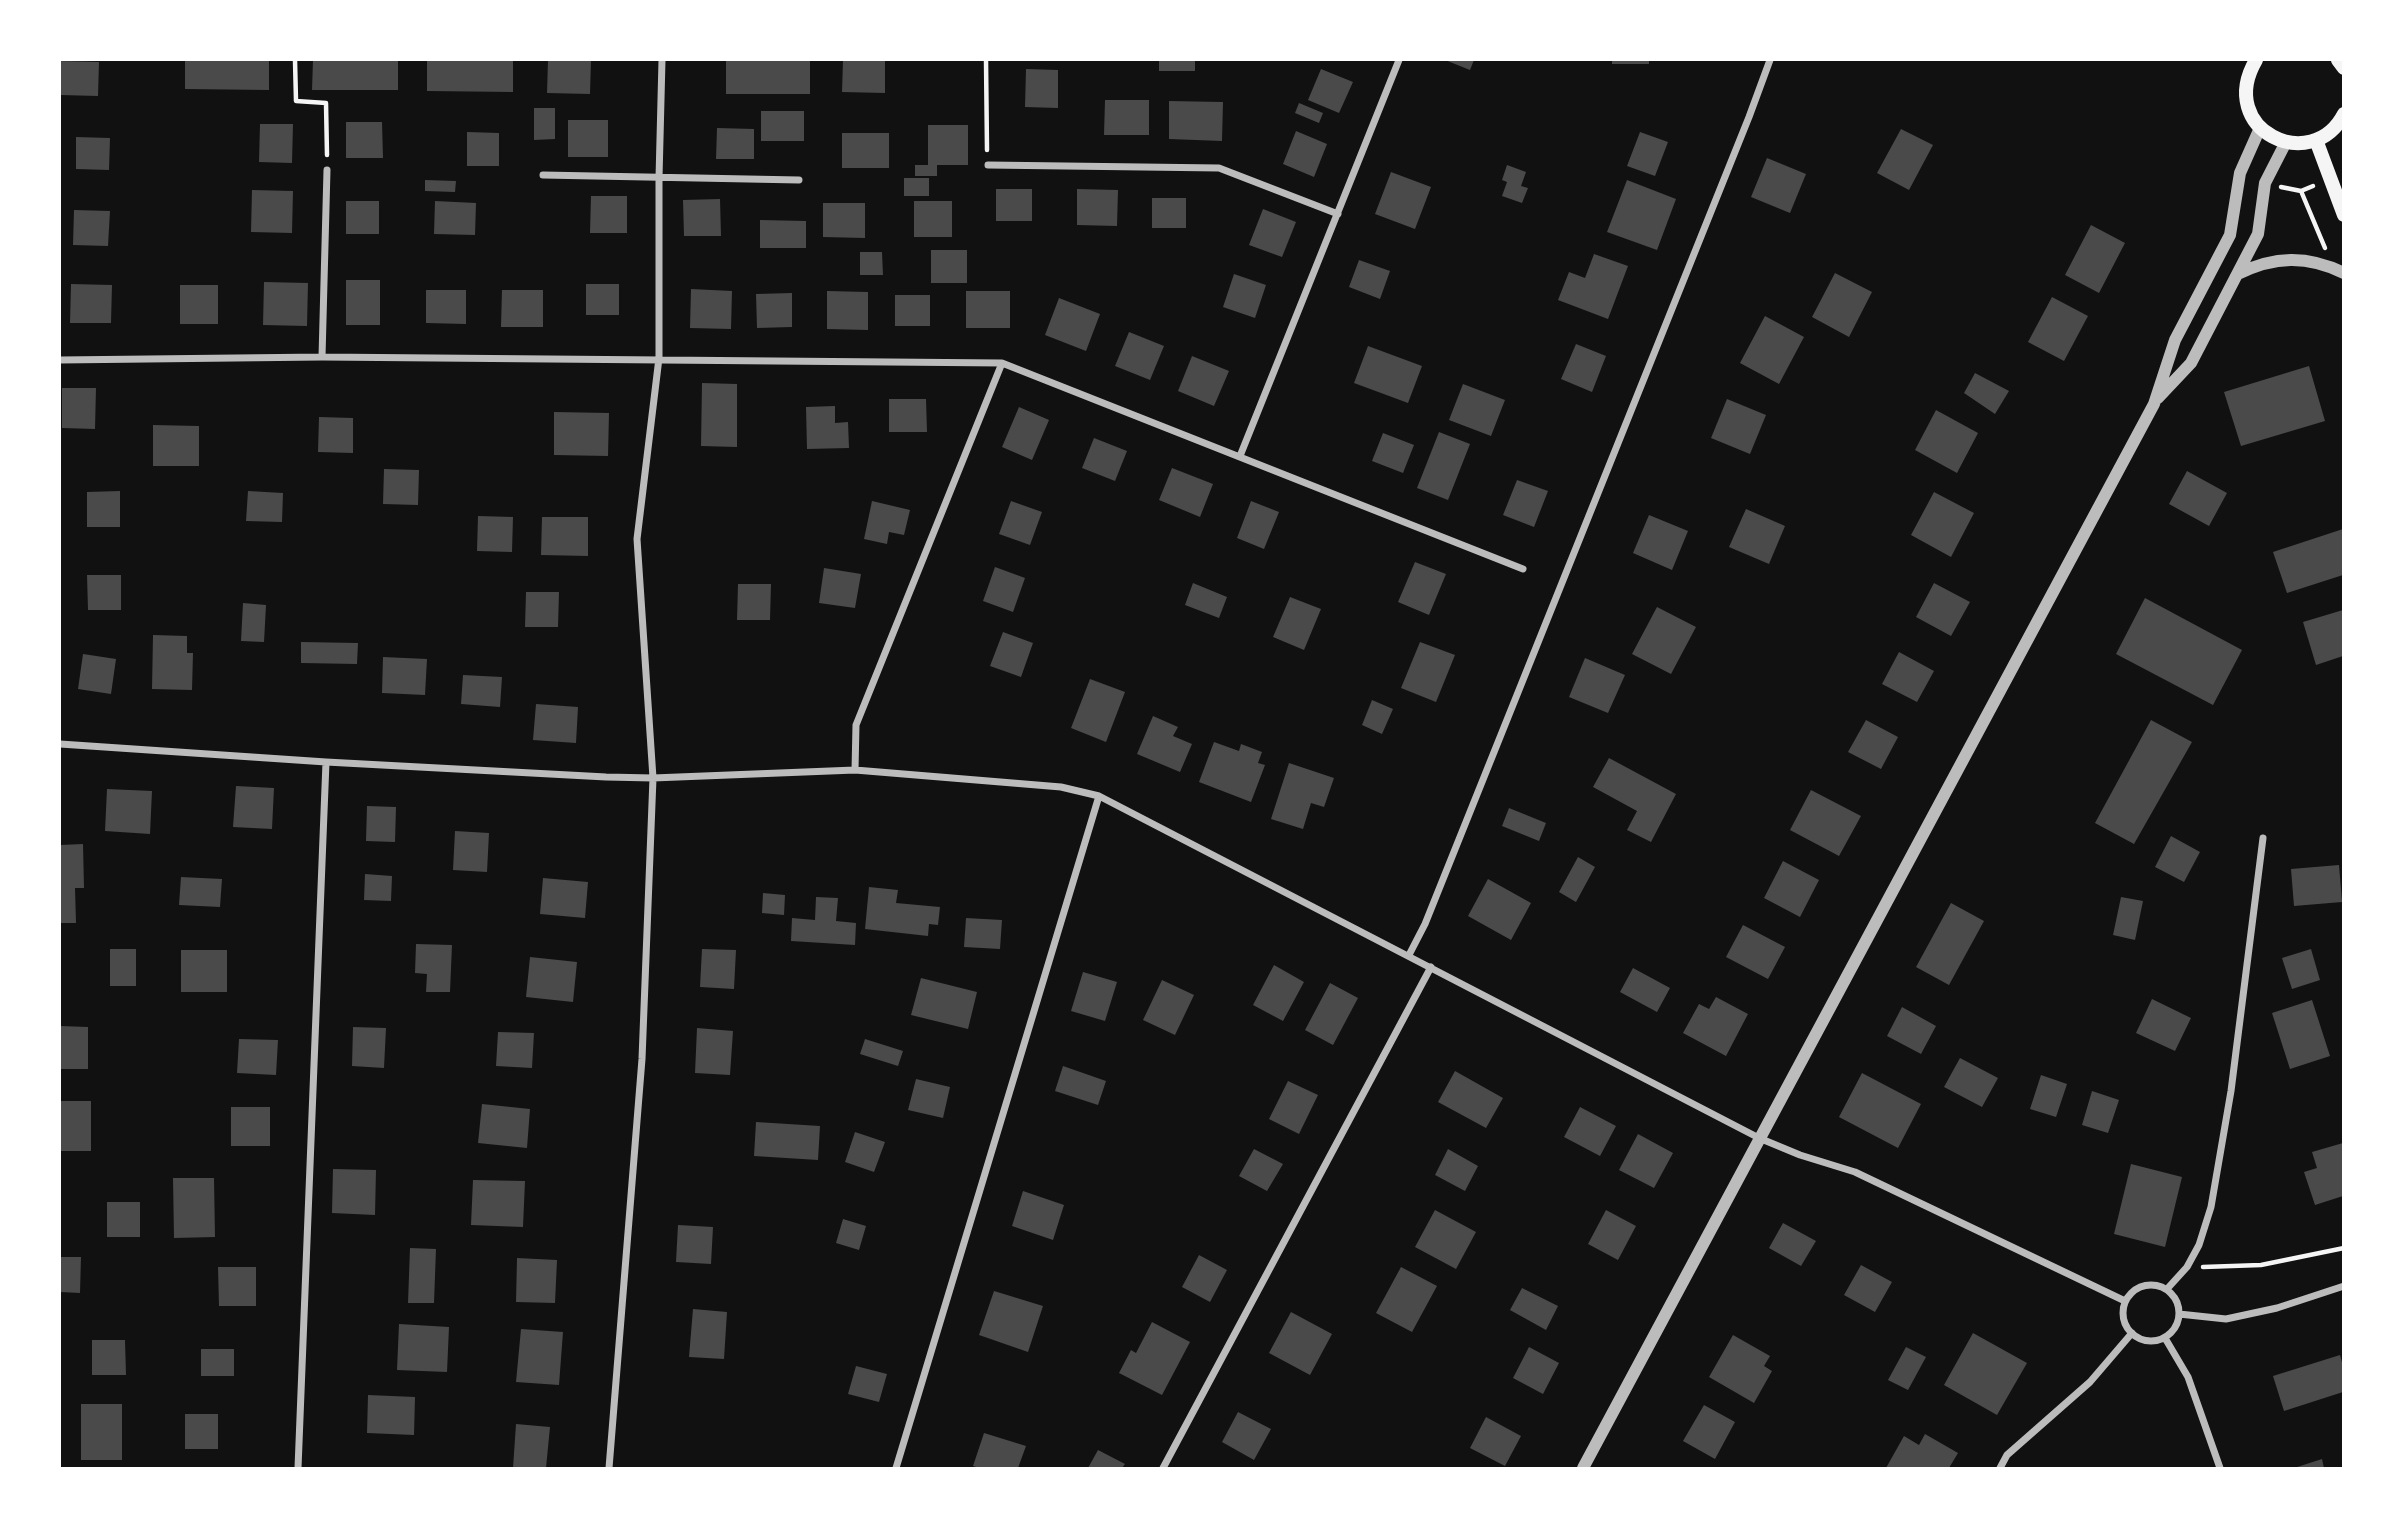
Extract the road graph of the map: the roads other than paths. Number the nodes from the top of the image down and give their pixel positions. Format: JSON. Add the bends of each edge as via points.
{"nodes":[{"id":1,"x":662,"y":60,"type":"edge"},
{"id":2,"x":1399,"y":60,"type":"edge"},
{"id":3,"x":1770,"y":60,"type":"edge"},
{"id":4,"x":2256,"y":60,"type":"edge"},
{"id":5,"x":2343,"y":114,"type":"edge"},
{"id":6,"x":2260,"y":128,"type":"junction"},
{"id":7,"x":2316,"y":140,"type":"junction"},
{"id":8,"x":2286,"y":142,"type":"junction"},
{"id":9,"x":988,"y":165,"type":"road end"},
{"id":10,"x":327,"y":170,"type":"road end"},
{"id":11,"x":543,"y":175,"type":"dead end"},
{"id":12,"x":659,"y":178,"type":"junction"},
{"id":13,"x":799,"y":180,"type":"dead end"},
{"id":14,"x":1338,"y":214,"type":"junction"},
{"id":15,"x":2343,"y":215,"type":"edge"},
{"id":16,"x":2343,"y":273,"type":"edge"},
{"id":17,"x":2238,"y":274,"type":"junction"},
{"id":18,"x":323,"y":357,"type":"junction"},
{"id":19,"x":659,"y":358,"type":"junction"},
{"id":20,"x":60,"y":360,"type":"edge"},
{"id":21,"x":1002,"y":363,"type":"junction"},
{"id":22,"x":2154,"y":404,"type":"junction"},
{"id":23,"x":1240,"y":456,"type":"junction"},
{"id":24,"x":1523,"y":569,"type":"dead end"},
{"id":25,"x":60,"y":744,"type":"edge"},
{"id":26,"x":326,"y":762,"type":"junction"},
{"id":27,"x":855,"y":770,"type":"junction"},
{"id":28,"x":653,"y":778,"type":"junction"},
{"id":29,"x":1100,"y":796,"type":"junction"},
{"id":30,"x":2263,"y":838,"type":"dead end"},
{"id":31,"x":1409,"y":955,"type":"junction"},
{"id":32,"x":1431,"y":967,"type":"junction"},
{"id":33,"x":1759,"y":1138,"type":"junction"},
{"id":34,"x":2343,"y":1286,"type":"edge"},
{"id":35,"x":2167,"y":1289,"type":"junction"},
{"id":36,"x":2126,"y":1301,"type":"junction"},
{"id":37,"x":2179,"y":1314,"type":"junction"},
{"id":38,"x":2132,"y":1333,"type":"junction"},
{"id":39,"x":2165,"y":1338,"type":"junction"},
{"id":40,"x":298,"y":1468,"type":"edge"},
{"id":41,"x":609,"y":1468,"type":"edge"},
{"id":42,"x":896,"y":1468,"type":"edge"},
{"id":43,"x":1163,"y":1468,"type":"edge"},
{"id":44,"x":1583,"y":1468,"type":"edge"},
{"id":45,"x":2000,"y":1468,"type":"edge"},
{"id":46,"x":2220,"y":1468,"type":"edge"}],
"edges":[{"from":1,"to":12,"type":"street"},
{"from":2,"to":14,"type":"street"},
{"from":3,"to":31,"type":"street"},
{"from":4,"to":6,"type":"main road","via":[[2245,88],[2246,103]]},
{"from":5,"to":7,"type":"main road","via":[[2329,133]]},
{"from":6,"to":8,"type":"main road"},
{"from":6,"to":22,"type":"street","via":[[2240,173],[2230,235],[2175,340]]},
{"from":7,"to":8,"type":"main road"},
{"from":7,"to":15,"type":"main road"},
{"from":8,"to":17,"type":"street","via":[[2265,183],[2258,234]]},
{"from":9,"to":14,"type":"street","via":[[1219,167]]},
{"from":10,"to":18,"type":"street"},
{"from":11,"to":12,"type":"street"},
{"from":12,"to":13,"type":"street"},
{"from":12,"to":19,"type":"street"},
{"from":14,"to":23,"type":"street"},
{"from":16,"to":17,"type":"street","via":[[2301,259],[2275,260]]},
{"from":17,"to":22,"type":"street","via":[[2191,363]]},
{"from":18,"to":19,"type":"street"},
{"from":18,"to":20,"type":"street"},
{"from":19,"to":21,"type":"street"},
{"from":19,"to":28,"type":"street","via":[[637,539]]},
{"from":21,"to":23,"type":"street"},
{"from":21,"to":27,"type":"street","via":[[856,725]]},
{"from":22,"to":33,"type":"street"},
{"from":23,"to":24,"type":"street"},
{"from":25,"to":26,"type":"street"},
{"from":26,"to":28,"type":"street"},
{"from":26,"to":40,"type":"street"},
{"from":27,"to":28,"type":"street"},
{"from":27,"to":29,"type":"street","via":[[1061,787]]},
{"from":28,"to":41,"type":"street","via":[[642,1059]]},
{"from":29,"to":31,"type":"street"},
{"from":29,"to":42,"type":"street"},
{"from":30,"to":35,"type":"street","via":[[2218,1168],[2203,1232],[2187,1268]]},
{"from":31,"to":32,"type":"street"},
{"from":32,"to":33,"type":"street"},
{"from":32,"to":43,"type":"street"},
{"from":33,"to":36,"type":"street","via":[[1855,1172]]},
{"from":33,"to":44,"type":"street"},
{"from":34,"to":37,"type":"street","via":[[2227,1319]]},
{"from":35,"to":36,"type":"street","via":[[2158,1285],[2139,1288]]},
{"from":35,"to":37,"type":"street"},
{"from":36,"to":38,"type":"street","via":[[2124,1321]]},
{"from":37,"to":39,"type":"street","via":[[2178,1324]]},
{"from":38,"to":39,"type":"street","via":[[2142,1340]]},
{"from":38,"to":45,"type":"street","via":[[2090,1382],[2007,1455]]},
{"from":39,"to":46,"type":"street","via":[[2188,1377]]}]}
